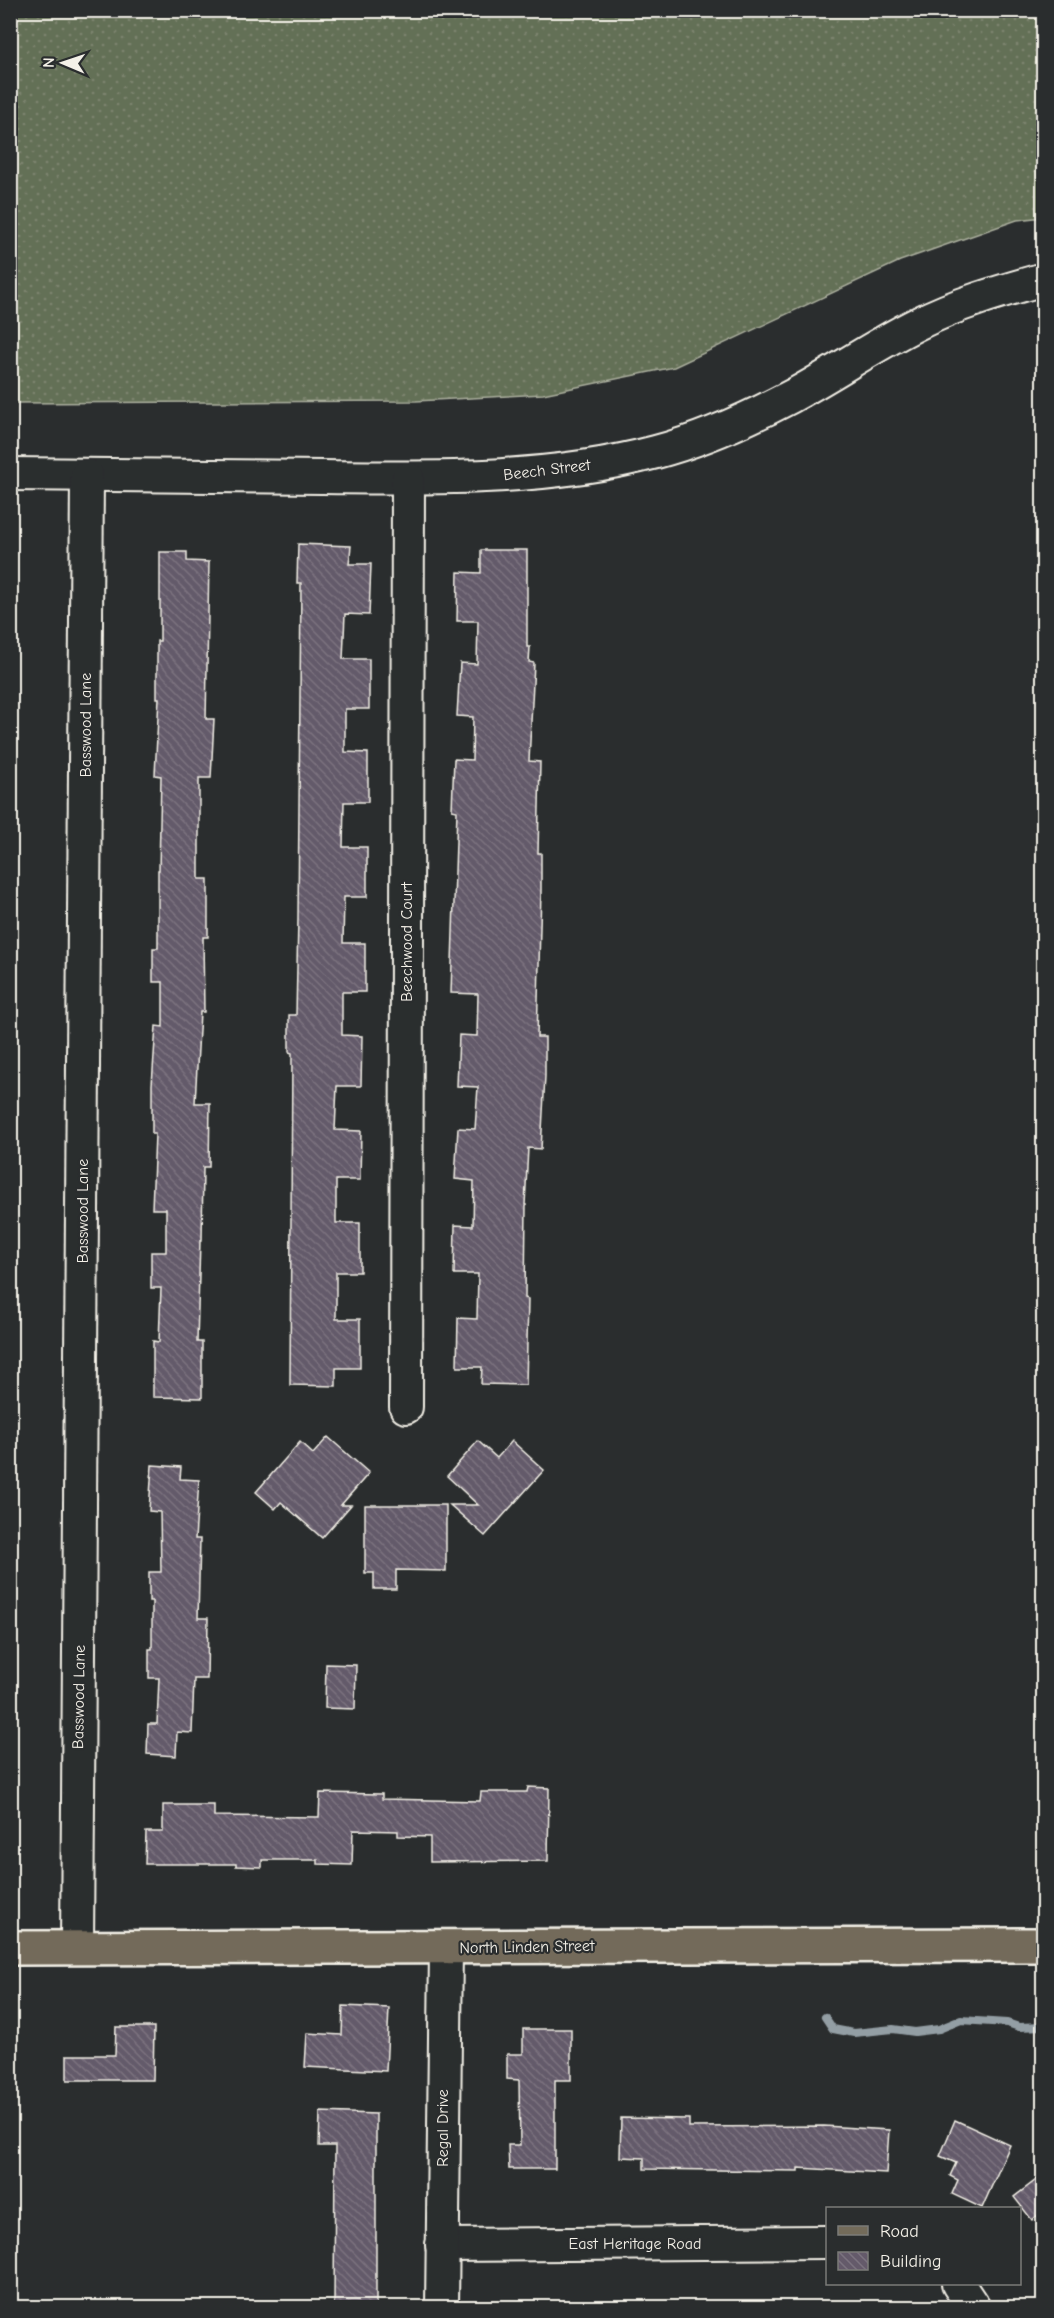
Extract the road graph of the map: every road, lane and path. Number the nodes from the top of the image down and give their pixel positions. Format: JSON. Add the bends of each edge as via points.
{"nodes":[{"id":1,"x":1044,"y":279,"type":"edge"},
{"id":2,"x":10,"y":474,"type":"edge"},
{"id":3,"x":87,"y":475,"type":"junction"},
{"id":4,"x":408,"y":478,"type":"junction"},
{"id":5,"x":406,"y":1407,"type":"dead end"},
{"id":6,"x":1044,"y":1945,"type":"edge"},
{"id":7,"x":10,"y":1948,"type":"edge"},
{"id":8,"x":77,"y":1948,"type":"junction"},
{"id":9,"x":446,"y":1948,"type":"junction"},
{"id":10,"x":826,"y":2242,"type":"edge"},
{"id":11,"x":442,"y":2245,"type":"junction"},
{"id":12,"x":958,"y":2285,"type":"edge"},
{"id":13,"x":442,"y":2307,"type":"edge"},
{"id":14,"x":974,"y":2307,"type":"edge"}],
"edges":[{"from":1,"to":4,"type":"street","name":"Beech Street","via":[[996,292],[920,322],[792,396],[739,422],[657,452],[513,476]]},
{"from":2,"to":3,"type":"street","name":"Beech Street"},
{"from":3,"to":4,"type":"street","name":"Beech Street"},
{"from":3,"to":8,"type":"street","name":"Basswood Lane"},
{"from":4,"to":5,"type":"street","name":"Beechwood Court"},
{"from":6,"to":9,"type":"main road","name":"North Linden Street"},
{"from":7,"to":8,"type":"main road","name":"North Linden Street"},
{"from":8,"to":9,"type":"main road","name":"North Linden Street"},
{"from":9,"to":11,"type":"street","name":"Regal Drive"},
{"from":10,"to":11,"type":"street","name":"East Heritage Road"},
{"from":11,"to":13,"type":"street","name":"Regal Drive"},
{"from":12,"to":14,"type":"street"}]}
